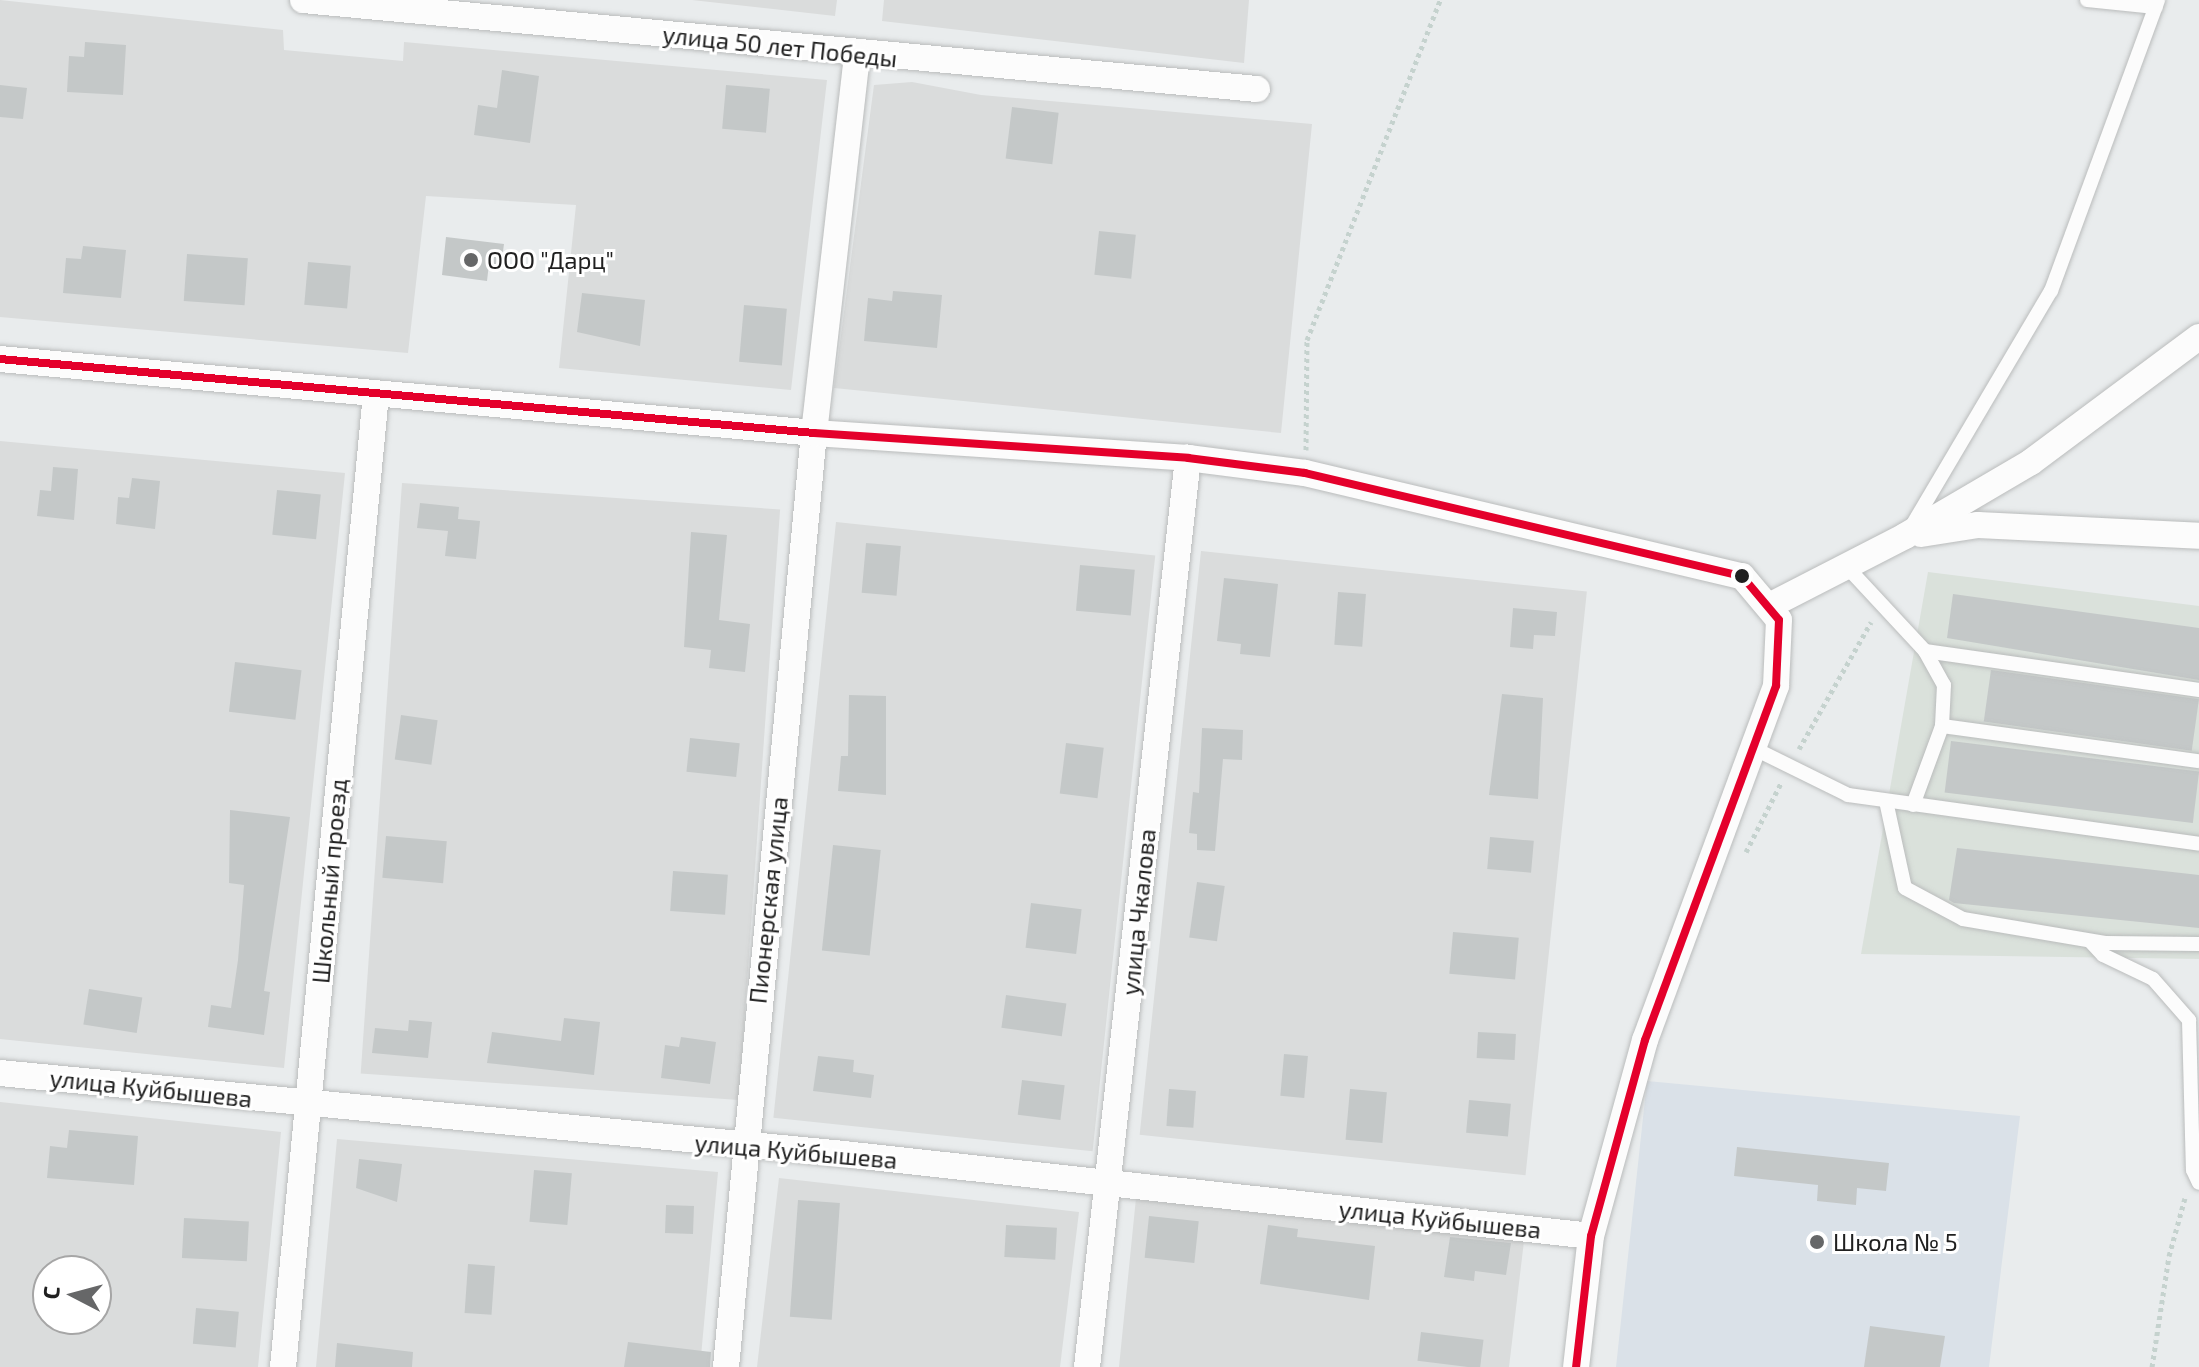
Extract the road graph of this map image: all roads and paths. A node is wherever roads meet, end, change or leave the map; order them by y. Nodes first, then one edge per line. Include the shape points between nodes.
1 (303, 0) edge
2 (1440, 0) edge
3 (2087, 0) edge
4 (2157, 4) edge
5 (857, 55) junction
6 (1257, 89) dead end
7 (2199, 337) edge
8 (0, 359) edge
9 (376, 394) junction
10 (814, 433) junction
11 (1188, 458) junction
12 (1305, 473) junction
13 (1905, 536) junction
14 (2199, 536) edge
15 (1847, 567) junction
16 (1881, 604) junction
17 (1771, 605) junction
18 (1925, 651) junction
19 (2199, 690) edge
20 (1942, 726) junction
21 (1753, 748) junction
22 (2199, 761) edge
23 (1790, 766) junction
24 (1886, 801) junction
25 (1913, 805) junction
26 (2199, 844) edge
27 (1740, 863) dead end
28 (2090, 941) junction
29 (2199, 944) edge
30 (0, 1073) edge
31 (308, 1104) junction
32 (744, 1147) junction
33 (2196, 1177) edge
34 (1108, 1182) junction
35 (1591, 1236) junction
36 (283, 1367) edge
37 (726, 1367) edge
38 (1087, 1367) edge
39 (1576, 1367) edge
40 (2152, 1367) edge

1 - 5 street, улица 50 лет Победы
2 - 12 path via 1307,340
3 - 4 lane
4 - 13 lane via 2051,291
5 - 6 street, улица 50 лет Победы
5 - 10 street, Пионерская улица
7 - 13 street via 2031,462
8 - 9 street
9 - 10 street
9 - 31 street, Школьный проезд
10 - 11 street
10 - 32 street, Пионерская улица
11 - 12 street
11 - 34 street, улица Чкалова
12 - 17 street via 1742,576
13 - 14 street via 1978,525
13 - 15 street
15 - 16 lane
15 - 17 street
16 - 18 lane
16 - 23 path
17 - 21 street via 1779,620 1776,686
18 - 19 lane
18 - 20 lane via 1944,685
20 - 22 lane
20 - 25 lane
21 - 23 lane
21 - 35 street via 1645,1040
23 - 24 lane via 1848,795
23 - 27 path
24 - 25 lane
24 - 28 lane via 1905,888 1963,919
25 - 26 lane
28 - 29 lane
28 - 33 lane via 2103,955 2153,979 2189,1020
30 - 31 street, улица Куйбышева
31 - 32 street, улица Куйбышева
31 - 36 street, Школьный проезд
32 - 34 street, улица Куйбышева
32 - 37 street, Пионерская улица
33 - 40 path via 2169,1256
34 - 35 street, улица Куйбышева
34 - 38 street, улица Чкалова
35 - 39 street

